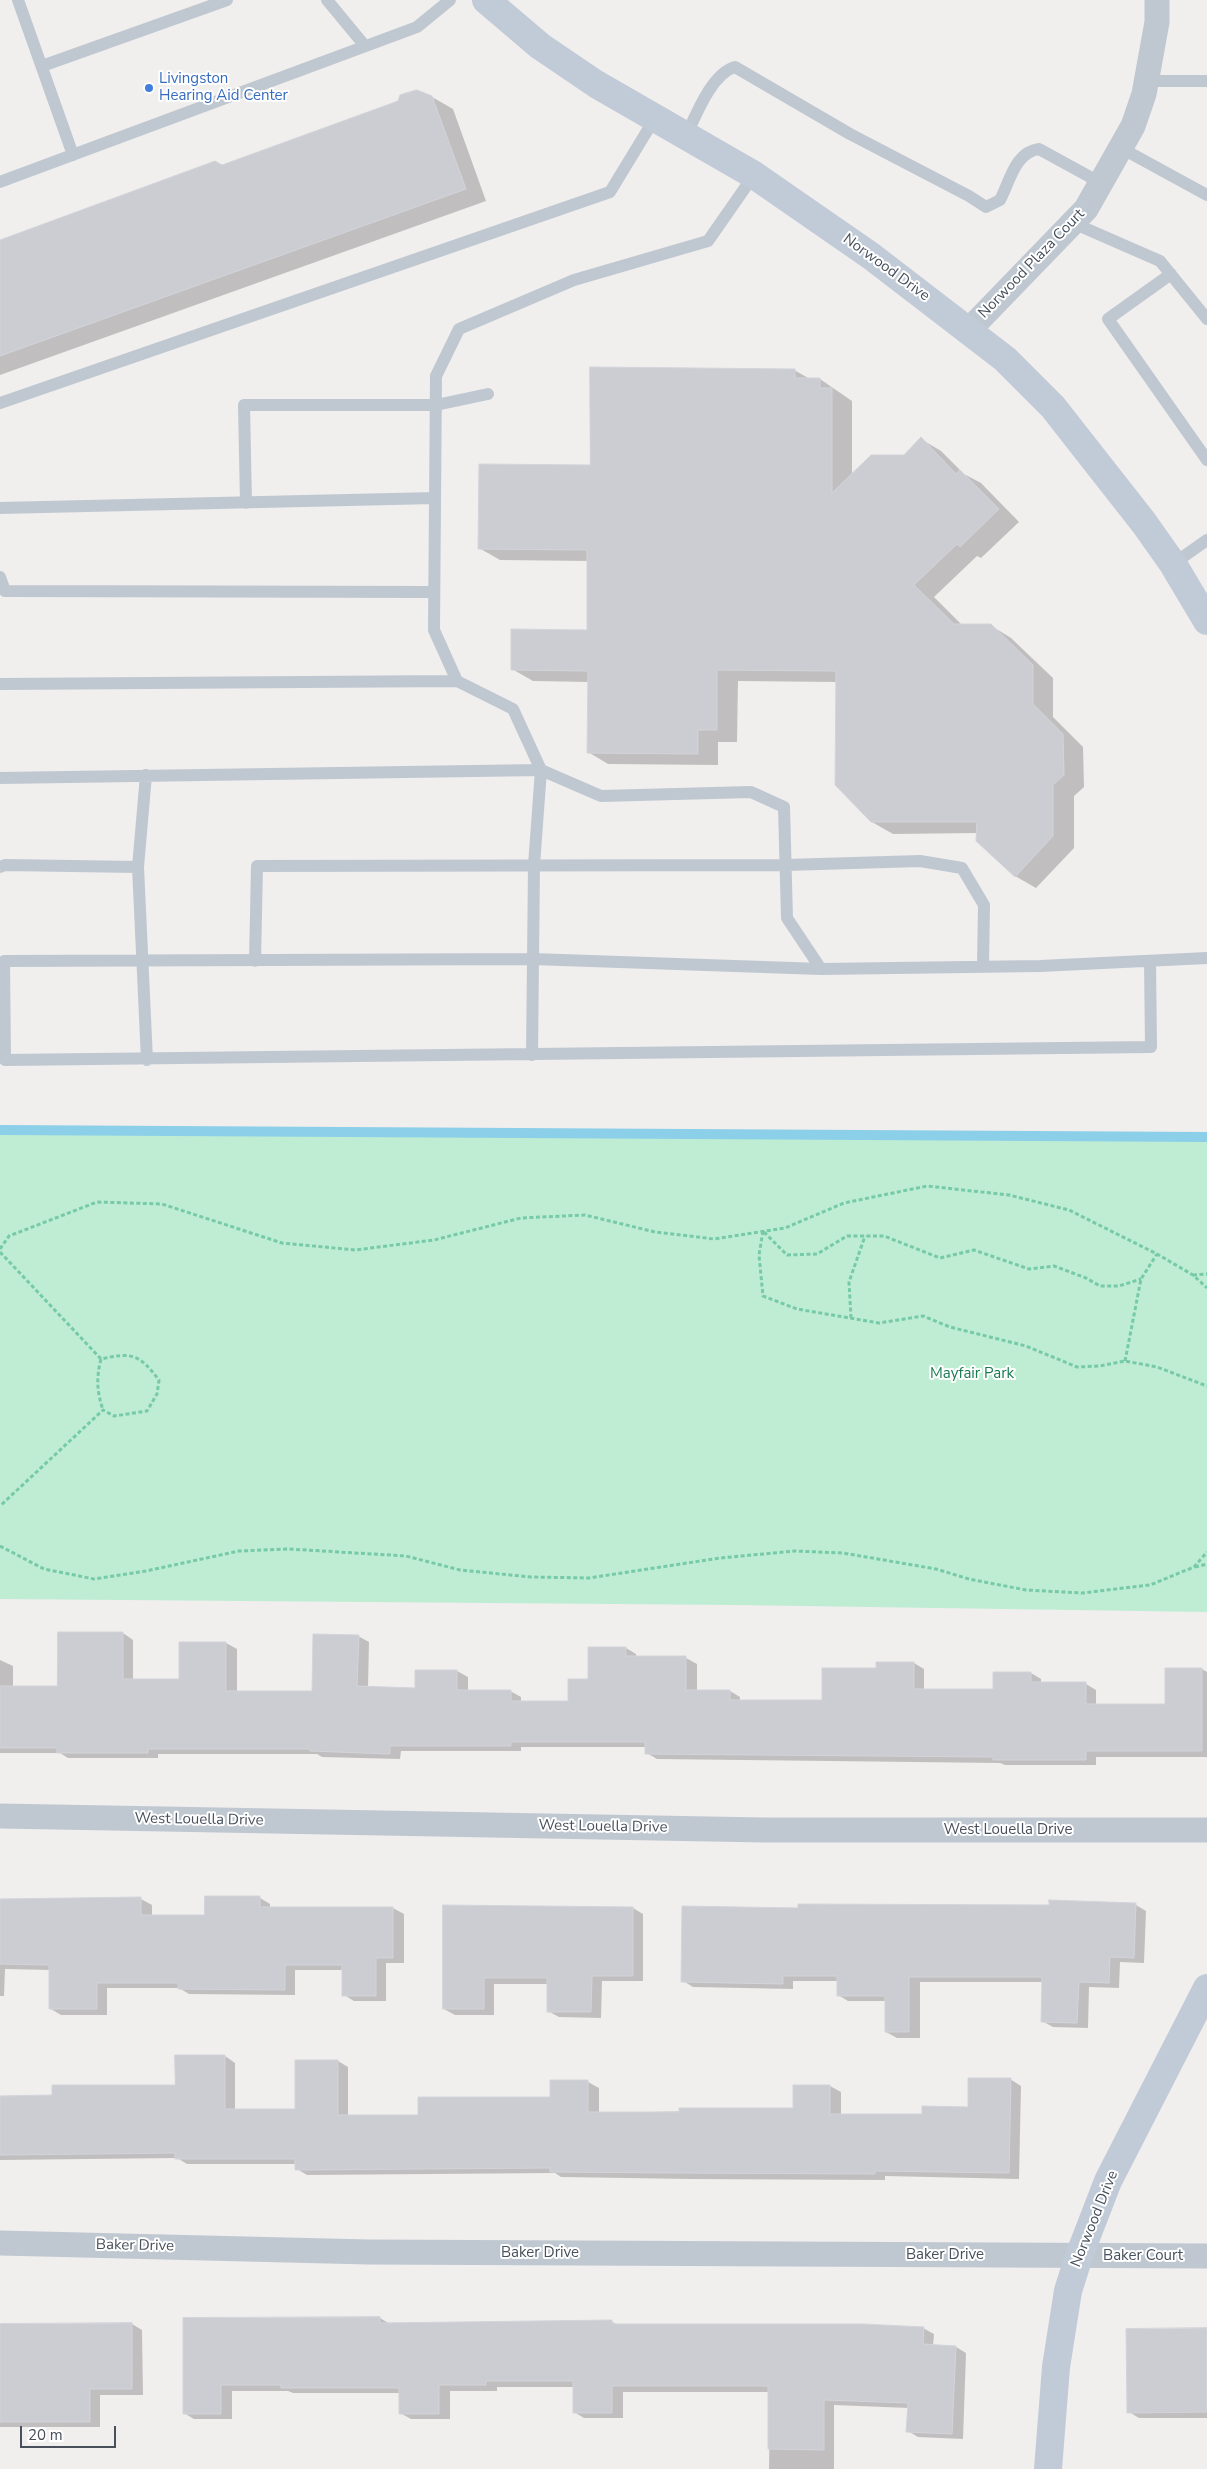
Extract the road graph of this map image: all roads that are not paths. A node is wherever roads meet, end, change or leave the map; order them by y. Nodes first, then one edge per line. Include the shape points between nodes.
1 (18, 0) edge
2 (227, 0) edge
3 (327, 0) edge
4 (450, 0) edge
5 (486, 0) edge
6 (1157, 0) edge
7 (365, 46) junction
8 (42, 66) junction
9 (1146, 81) junction
10 (1207, 81) edge
11 (655, 118) junction
12 (686, 136) junction
13 (1121, 148) junction
14 (73, 155) junction
15 (754, 175) junction
16 (0, 182) edge
17 (1101, 183) junction
18 (1207, 195) edge
19 (1073, 223) junction
20 (1171, 274) junction
21 (1207, 318) edge
22 (969, 330) junction
23 (488, 394) dead end
24 (0, 403) edge
25 (436, 405) junction
26 (1207, 460) edge
27 (435, 498) junction
28 (246, 503) junction
29 (0, 508) edge
30 (1207, 540) edge
31 (1173, 564) junction
32 (0, 578) edge
33 (434, 592) junction
34 (1207, 621) edge
35 (457, 681) junction
36 (0, 684) edge
37 (542, 770) junction
38 (146, 775) junction
39 (0, 778) edge
40 (534, 865) junction
41 (786, 865) junction
42 (0, 867) edge
43 (138, 867) junction
44 (1207, 958) edge
45 (533, 959) junction
46 (255, 961) junction
47 (1150, 961) junction
48 (142, 962) junction
49 (983, 966) junction
50 (821, 969) junction
51 (532, 1055) junction
52 (147, 1060) junction
53 (0, 1816) edge
54 (1207, 1830) edge
55 (1207, 1988) edge
56 (0, 2243) edge
57 (1079, 2256) junction
58 (1207, 2256) edge
59 (1048, 2469) edge

1 - 8 lane
2 - 8 lane
3 - 7 lane
4 - 7 lane via 417,27
5 - 11 main road, Norwood Drive via 540,46
6 - 9 street, Norwood Plaza Court via 1157,22
7 - 14 lane
8 - 14 lane
9 - 10 lane
9 - 13 street, Norwood Plaza Court via 1133,126
11 - 12 main road, Norwood Drive
11 - 24 lane via 610,192
12 - 15 main road, Norwood Drive
12 - 17 lane via 713,84 726,70 735,67 986,207 1000,200 1019,159 1031,150 1039,149
13 - 17 street, Norwood Plaza Court
13 - 18 lane
14 - 16 lane
15 - 22 main road, Norwood Drive via 871,256
15 - 25 lane via 708,241 574,280 459,329 436,376
17 - 19 street, Norwood Plaza Court
19 - 20 lane via 1160,261
19 - 22 street, Norwood Plaza Court
20 - 21 lane
20 - 26 lane via 1108,319
22 - 31 main road, Norwood Drive via 1005,359 1053,408
23 - 25 lane
25 - 27 lane
25 - 28 lane via 244,405
27 - 28 lane
27 - 33 lane
28 - 29 lane
30 - 31 lane
31 - 34 main road, Norwood Drive
32 - 33 lane via 5,592
33 - 35 lane via 434,630
35 - 36 lane
35 - 37 lane via 513,709
37 - 38 lane
37 - 40 lane
37 - 41 lane via 601,796 751,792 784,807
38 - 39 lane
38 - 43 lane
40 - 41 lane
40 - 45 lane
40 - 46 lane via 257,866
41 - 49 lane via 920,861 962,868 984,905
41 - 50 lane via 788,918
42 - 43 lane
43 - 48 lane
44 - 47 lane
45 - 46 lane
45 - 50 lane
45 - 51 lane
46 - 48 lane
47 - 49 lane
47 - 51 lane via 1151,1047
48 - 52 lane
48 - 52 lane via 4,961 5,1060
49 - 50 lane
51 - 52 lane
53 - 54 street, West Louella Drive via 764,1830
55 - 57 main road, Norwood Drive via 1108,2181
56 - 57 street, Baker Drive via 369,2252
57 - 58 street, Baker Court
57 - 59 main road, Norwood Drive via 1068,2290 1056,2367

